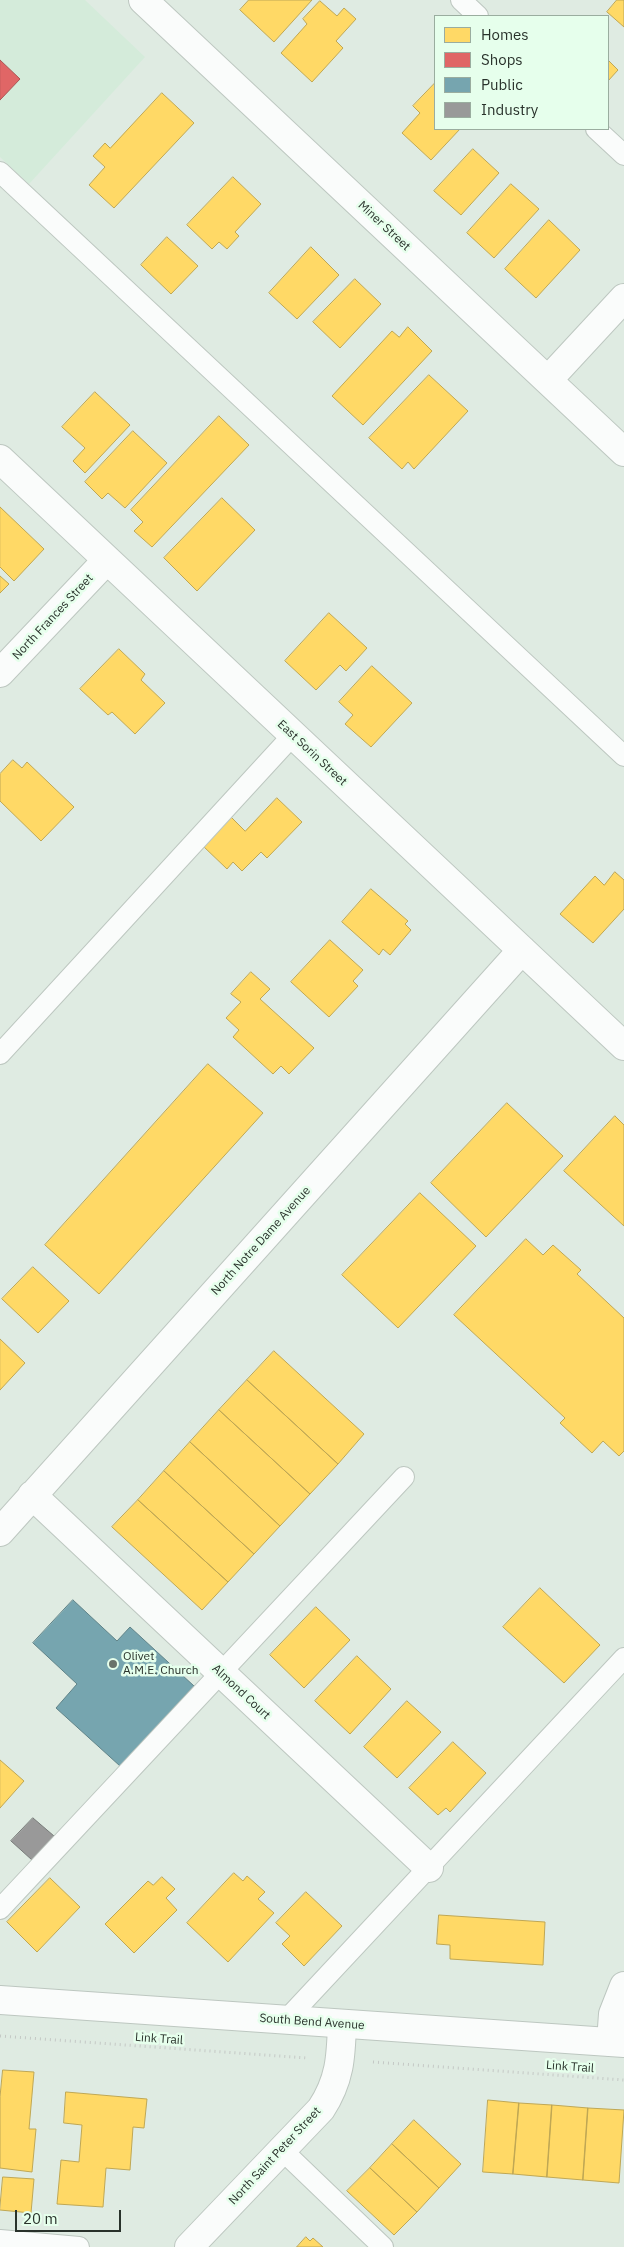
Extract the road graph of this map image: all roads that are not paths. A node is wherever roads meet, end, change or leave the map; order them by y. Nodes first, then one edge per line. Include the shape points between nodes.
1 (143, 0) edge
2 (462, 0) edge
3 (477, 15) edge
4 (597, 130) edge
5 (624, 155) edge
6 (0, 172) edge
7 (624, 298) edge
8 (548, 380) junction
9 (624, 452) edge
10 (0, 459) edge
11 (106, 561) junction
12 (0, 674) edge
13 (293, 736) junction
14 (624, 756) edge
15 (522, 950) junction
16 (624, 1046) edge
17 (0, 1054) edge
18 (404, 1477) dead end
19 (32, 1495) junction
20 (0, 1532) edge
21 (624, 1658) edge
22 (222, 1674) junction
23 (429, 1868) junction
24 (0, 1909) edge
25 (624, 1986) edge
26 (0, 2000) edge
27 (286, 2020) junction
28 (342, 2024) junction
29 (618, 2043) edge
30 (282, 2150) junction
31 (0, 2240) edge
32 (79, 2247) edge
33 (188, 2247) edge
34 (383, 2247) edge

1 - 8 street, Miner Street
2 - 3 lane
4 - 5 lane
6 - 14 lane
7 - 8 street
8 - 9 street, Miner Street
10 - 11 street, East Sorin Street
11 - 12 street, North Frances Street
11 - 13 street, East Sorin Street
13 - 15 street, East Sorin Street
13 - 17 lane
15 - 16 street, East Sorin Street
15 - 19 street, North Notre Dame Avenue
18 - 22 lane
19 - 20 street, North Notre Dame Avenue
19 - 22 street, Almond Court
21 - 23 lane
22 - 23 street, Almond Court
22 - 24 lane
23 - 27 lane
25 - 29 street via 615,2004
26 - 27 street, South Bend Avenue
27 - 28 street, South Bend Avenue
28 - 29 street, South Bend Avenue
28 - 30 street, North Saint Peter Street via 340,2059 333,2090 321,2108
30 - 33 street, North Saint Peter Street
30 - 34 lane
31 - 32 lane

